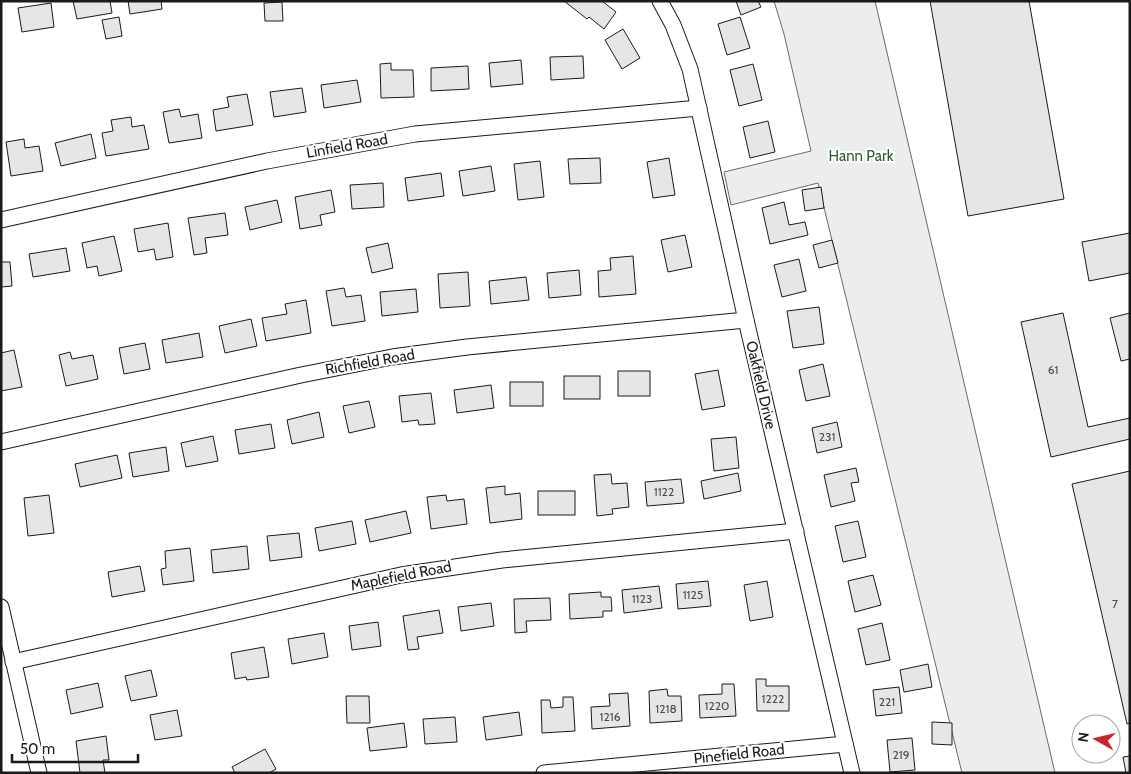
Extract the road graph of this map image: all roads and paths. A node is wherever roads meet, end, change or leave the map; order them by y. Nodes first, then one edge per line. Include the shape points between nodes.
1 (660, 1) edge
2 (699, 108) junction
3 (1, 220) edge
4 (746, 320) junction
5 (1, 442) edge
6 (796, 531) junction
7 (1, 607) edge
8 (13, 662) junction
9 (845, 744) junction
10 (39, 773) edge
11 (544, 773) edge
12 (852, 773) edge

1 - 2 street, Oakfield Drive via 682,46
2 - 3 street, Linfield Road via 405,136 267,161
2 - 4 street, Oakfield Drive
4 - 5 street, Richfield Road via 392,357
4 - 6 street, Oakfield Drive
6 - 8 street, Maplefield Road via 502,560 401,574
6 - 9 street, Oakfield Drive
7 - 8 street
8 - 10 street
9 - 11 street, Pinefield Road
9 - 12 street, Oakfield Drive

